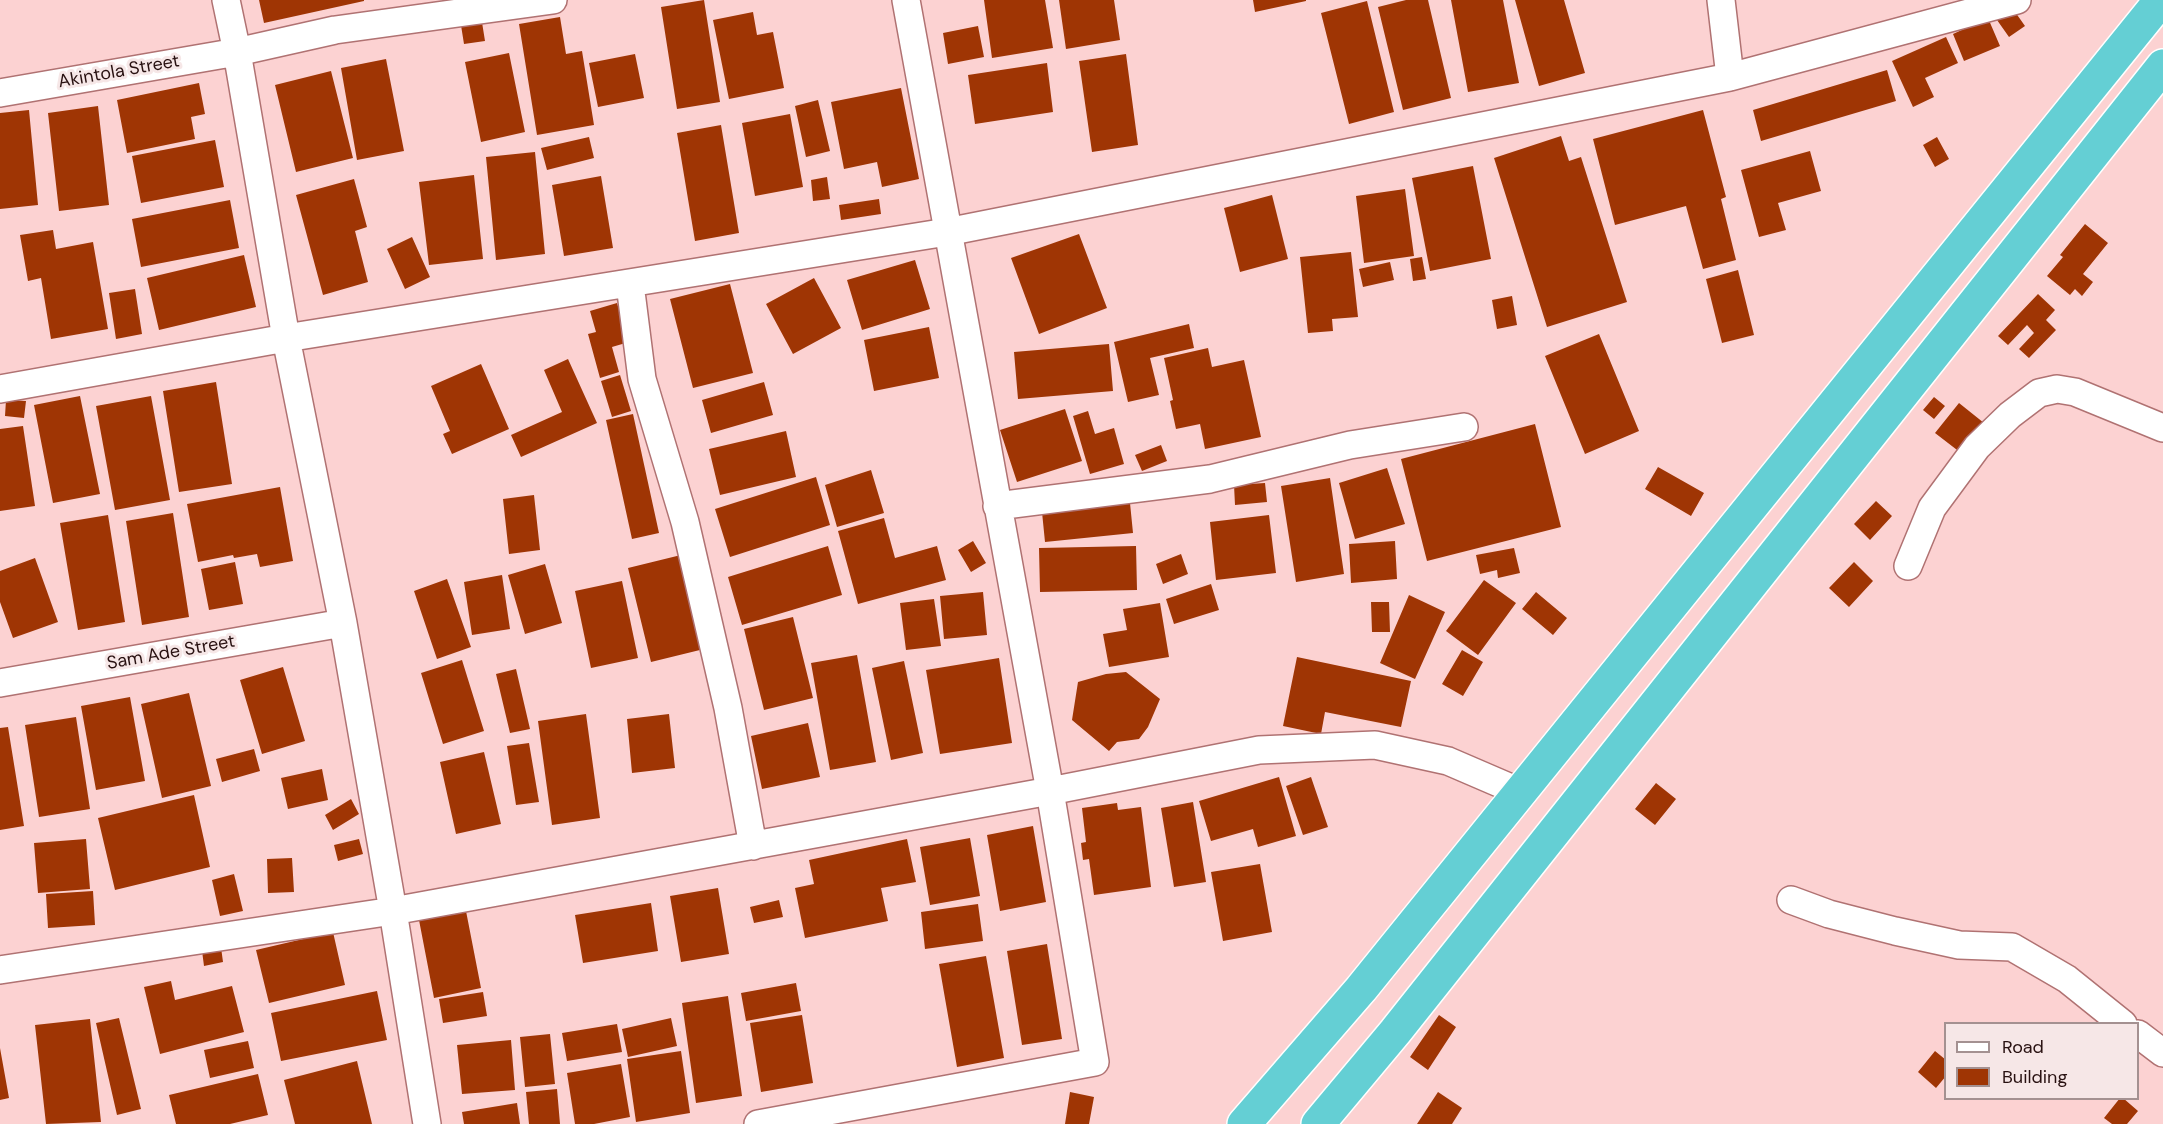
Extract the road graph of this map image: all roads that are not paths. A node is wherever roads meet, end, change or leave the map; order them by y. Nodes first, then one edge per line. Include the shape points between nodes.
1 (226, 0) edge
2 (553, 0) edge
3 (906, 0) edge
4 (1721, 0) edge
5 (2017, 0) edge
6 (2161, 0) edge
7 (237, 52) junction
8 (2163, 66) edge
9 (1730, 77) junction
10 (0, 93) edge
11 (947, 232) junction
12 (630, 284) junction
13 (286, 338) junction
14 (0, 389) edge
15 (1464, 427) dead end
16 (2163, 428) edge
17 (997, 506) junction
18 (1908, 566) dead end
19 (343, 623) junction
20 (0, 683) edge
21 (1050, 791) junction
22 (1520, 792) junction
23 (753, 846) junction
24 (1791, 900) dead end
25 (393, 911) junction
26 (0, 970) edge
27 (2122, 1022) edge
28 (2139, 1035) edge
29 (2163, 1053) edge
30 (427, 1124) edge
31 (758, 1124) edge
32 (1244, 1124) edge
33 (1318, 1124) edge

1 - 7 street
2 - 7 street, Akintola Street via 335,30
3 - 11 street
4 - 9 street
5 - 9 street
6 - 22 highway
7 - 10 street, Akintola Street
7 - 13 street
8 - 33 highway
9 - 11 street
11 - 12 street
11 - 17 street
12 - 13 street
12 - 23 street via 642,379 685,522 728,708
13 - 14 street
13 - 19 street
15 - 17 street via 1350,445 1210,479
16 - 18 street via 2075,392 2057,389 2039,393 1977,447 1932,508
17 - 21 street
19 - 20 street, Sam Ade Street
19 - 25 street
21 - 22 street via 1259,750 1375,745 1448,761
21 - 23 street
21 - 31 street via 1095,1062
22 - 32 highway via 1361,989
23 - 25 street
24 - 27 street via 1828,914 1959,945 2012,947 2067,979
25 - 26 street
25 - 30 street
28 - 29 street

